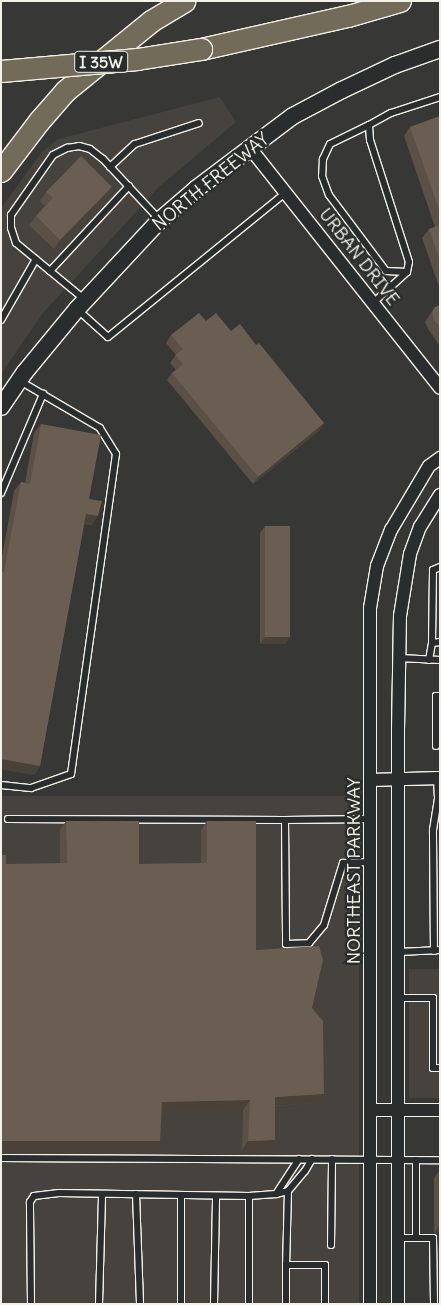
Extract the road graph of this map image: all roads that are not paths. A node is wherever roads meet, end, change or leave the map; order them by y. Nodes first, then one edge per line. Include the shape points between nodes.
1 (184, 1) edge
2 (400, 1) edge
3 (440, 49) edge
4 (1, 71) edge
5 (440, 97) edge
6 (199, 123) dead end
7 (369, 125) junction
8 (250, 148) junction
9 (110, 167) junction
10 (1, 171) edge
11 (129, 186) junction
12 (286, 193) junction
13 (160, 220) junction
14 (36, 259) junction
15 (50, 271) junction
16 (407, 272) junction
17 (373, 303) junction
18 (81, 305) junction
19 (1, 320) edge
20 (22, 376) junction
21 (440, 388) edge
22 (43, 394) junction
23 (3, 399) edge
24 (440, 458) edge
25 (1, 493) edge
26 (440, 495) edge
27 (440, 567) edge
28 (436, 602) edge
29 (440, 642) edge
30 (432, 643) junction
31 (399, 658) junction
32 (430, 660) junction
33 (440, 660) edge
34 (440, 696) edge
35 (436, 746) dead end
36 (439, 778) edge
37 (371, 780) junction
38 (398, 780) junction
39 (1, 786) edge
40 (8, 819) dead end
41 (371, 819) junction
42 (285, 820) junction
43 (371, 862) junction
44 (437, 950) edge
45 (399, 952) junction
46 (398, 998) junction
47 (440, 1068) edge
48 (371, 1110) junction
49 (398, 1110) junction
50 (440, 1110) edge
51 (1, 1158) edge
52 (298, 1159) junction
53 (312, 1159) junction
54 (332, 1159) junction
55 (370, 1159) junction
56 (398, 1160) junction
57 (416, 1160) junction
58 (440, 1160) edge
59 (288, 1191) junction
60 (102, 1194) junction
61 (136, 1194) junction
62 (276, 1194) junction
63 (180, 1195) junction
64 (216, 1196) junction
65 (249, 1196) junction
66 (398, 1238) junction
67 (416, 1238) junction
68 (331, 1245) dead end
69 (437, 1256) edge
70 (286, 1265) junction
71 (31, 1304) edge
72 (99, 1304) edge
73 (140, 1304) edge
74 (180, 1304) edge
75 (214, 1304) edge
76 (249, 1304) edge
77 (286, 1304) edge
78 (325, 1304) edge
79 (370, 1304) edge
80 (398, 1304) edge
81 (434, 1304) edge

1 - 10 highway via 152,21 65,92 39,120
2 - 4 highway, I 35W, bridge via 201,49 137,59
3 - 8 main road, NORTH FREEWAY via 395,65 342,90 293,116
5 - 7 lane via 391,113
6 - 9 lane via 135,144
7 - 16 lane via 370,140 409,262
7 - 16 lane via 330,144 322,159 322,176 329,195 386,271
8 - 12 street, URBAN DRIVE
8 - 13 main road, NORTH FREEWAY
9 - 11 lane
9 - 14 lane via 90,149 79,146 53,155 12,214 11,228 16,243
11 - 13 lane
11 - 15 lane
12 - 17 street, URBAN DRIVE
12 - 18 lane via 108,337
13 - 18 main road, NORTH FREEWAY
14 - 15 lane
14 - 19 lane
15 - 18 lane
16 - 17 lane
17 - 21 street, URBAN DRIVE
18 - 20 main road, NORTH FREEWAY
20 - 22 lane
20 - 23 main road, NORTH FREEWAY
22 - 25 lane
22 - 39 lane via 100,428 116,454 71,774 31,788
24 - 37 street, NORTHEAST PARKWAY via 429,466 410,496 391,530 377,566 370,608
26 - 31 street via 420,527 410,554 400,616
27 - 28 lane via 433,570
28 - 30 lane
29 - 30 lane
30 - 32 lane
31 - 32 lane
31 - 38 street
32 - 33 lane
34 - 35 lane via 436,696
36 - 38 street
36 - 44 lane via 433,830
37 - 38 street
37 - 41 street, NORTHEAST PARKWAY
38 - 45 street
40 - 42 lane
41 - 42 lane
41 - 43 street, NORTHEAST PARKWAY
42 - 43 lane via 286,944 309,943 324,925 343,863
43 - 48 street, NORTHEAST PARKWAY
44 - 45 lane
45 - 46 street
46 - 47 lane via 433,998 433,1068
46 - 49 street
48 - 49 street
48 - 55 street, NORTHEAST PARKWAY
49 - 50 street
49 - 56 street
51 - 52 lane
52 - 53 lane
52 - 62 lane
53 - 54 lane
53 - 59 lane
54 - 55 lane
54 - 68 lane
55 - 56 lane
55 - 79 street, NORTHEAST PARKWAY
56 - 57 lane
56 - 66 street
57 - 58 lane
57 - 67 lane
59 - 62 lane
59 - 70 lane
60 - 61 lane
60 - 71 lane via 42,1194 34,1196 30,1202
60 - 72 lane
61 - 63 lane
61 - 73 lane
62 - 65 lane
63 - 64 lane
63 - 74 lane
64 - 65 lane
64 - 75 lane
65 - 76 lane
66 - 67 lane
66 - 80 street
67 - 69 lane via 434,1238
69 - 81 lane
70 - 77 lane
70 - 78 lane via 325,1265

